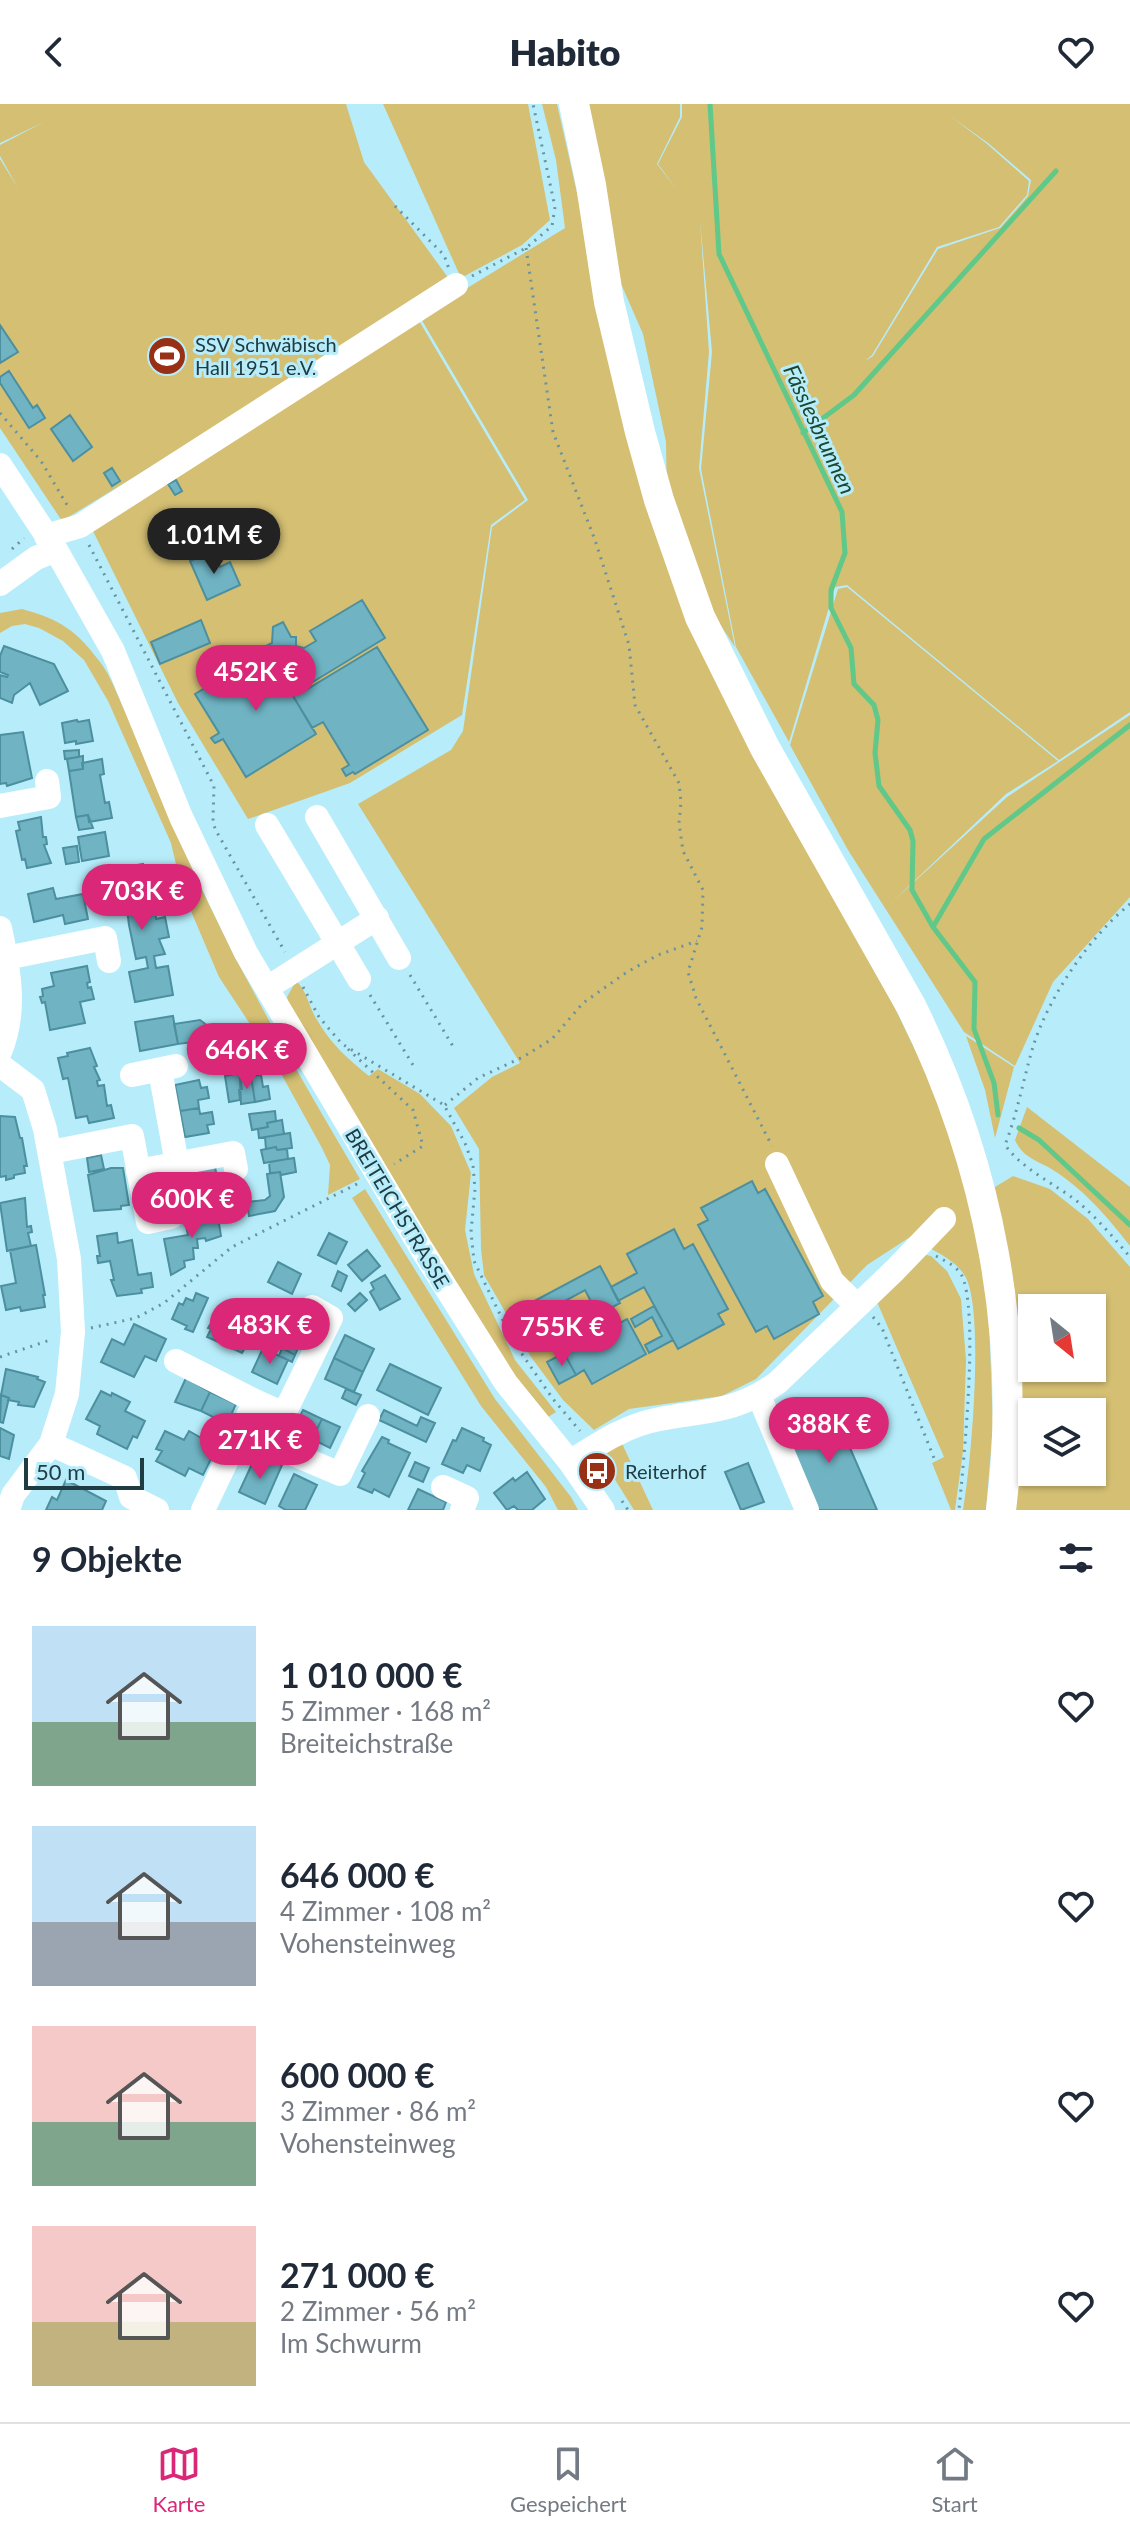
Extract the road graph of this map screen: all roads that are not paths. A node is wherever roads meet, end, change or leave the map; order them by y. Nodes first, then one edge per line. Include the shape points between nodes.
1 (574, 104) edge
2 (456, 285) road end
3 (0, 465) edge
4 (47, 537) junction
5 (0, 584) edge
6 (50, 795) dead end
7 (0, 806) edge
8 (317, 817) dead end
9 (267, 825) dead end
10 (377, 918) junction
11 (0, 928) edge
12 (105, 939) dead end
13 (339, 943) junction
14 (6, 958) junction
15 (399, 958) road end
16 (359, 979) road end
17 (267, 988) junction
18 (0, 1052) edge
19 (0, 1065) edge
20 (132, 1075) dead end
21 (171, 1129) junction
22 (132, 1136) junction
23 (51, 1152) junction
24 (233, 1153) dead end
25 (177, 1164) junction
26 (777, 1164) road end
27 (138, 1171) junction
28 (944, 1219) dead end
29 (150, 1221) dead end
30 (857, 1306) junction
31 (329, 1317) dead end
32 (176, 1361) dead end
33 (759, 1396) junction
34 (255, 1401) junction
35 (284, 1414) junction
36 (368, 1416) dead end
37 (241, 1432) junction
38 (51, 1444) junction
39 (269, 1445) junction
40 (570, 1462) junction
41 (443, 1487) dead end
42 (8, 1510) edge
43 (157, 1510) edge
44 (203, 1510) edge
45 (462, 1510) edge
46 (603, 1510) edge
47 (807, 1510) edge
48 (1001, 1510) edge

1 - 48 main road via 612,317 659,500 695,604 765,748 911,1006 968,1143 991,1233 1004,1331 1009,1433
2 - 4 street via 80,526
3 - 4 street, BREITEICHSTRASSE
4 - 5 street via 36,558
4 - 17 street, BREITEICHSTRASSE via 113,651 181,817
6 - 7 street
8 - 10 street
9 - 13 street
10 - 13 street
10 - 15 street
11 - 14 street
12 - 14 street
13 - 16 street
13 - 17 street
14 - 18 street via 10,1021
17 - 40 street, BREITEICHSTRASSE via 506,1383
19 - 23 street via 33,1090
20 - 21 street via 168,1068
21 - 22 street
21 - 25 street
22 - 23 street
22 - 27 street
23 - 38 street via 69,1259 73,1332 67,1394
24 - 25 street
25 - 27 street
26 - 30 street via 832,1281
27 - 29 street
28 - 30 street
30 - 33 street
31 - 35 street
32 - 34 street
33 - 40 street via 625,1429
33 - 47 street
34 - 35 street
34 - 37 street
35 - 39 street
36 - 39 street via 338,1483
37 - 39 street
37 - 44 street
38 - 42 street
38 - 43 street via 125,1478 131,1497
40 - 46 street, BREITEICHSTRASSE
41 - 45 street via 467,1498

